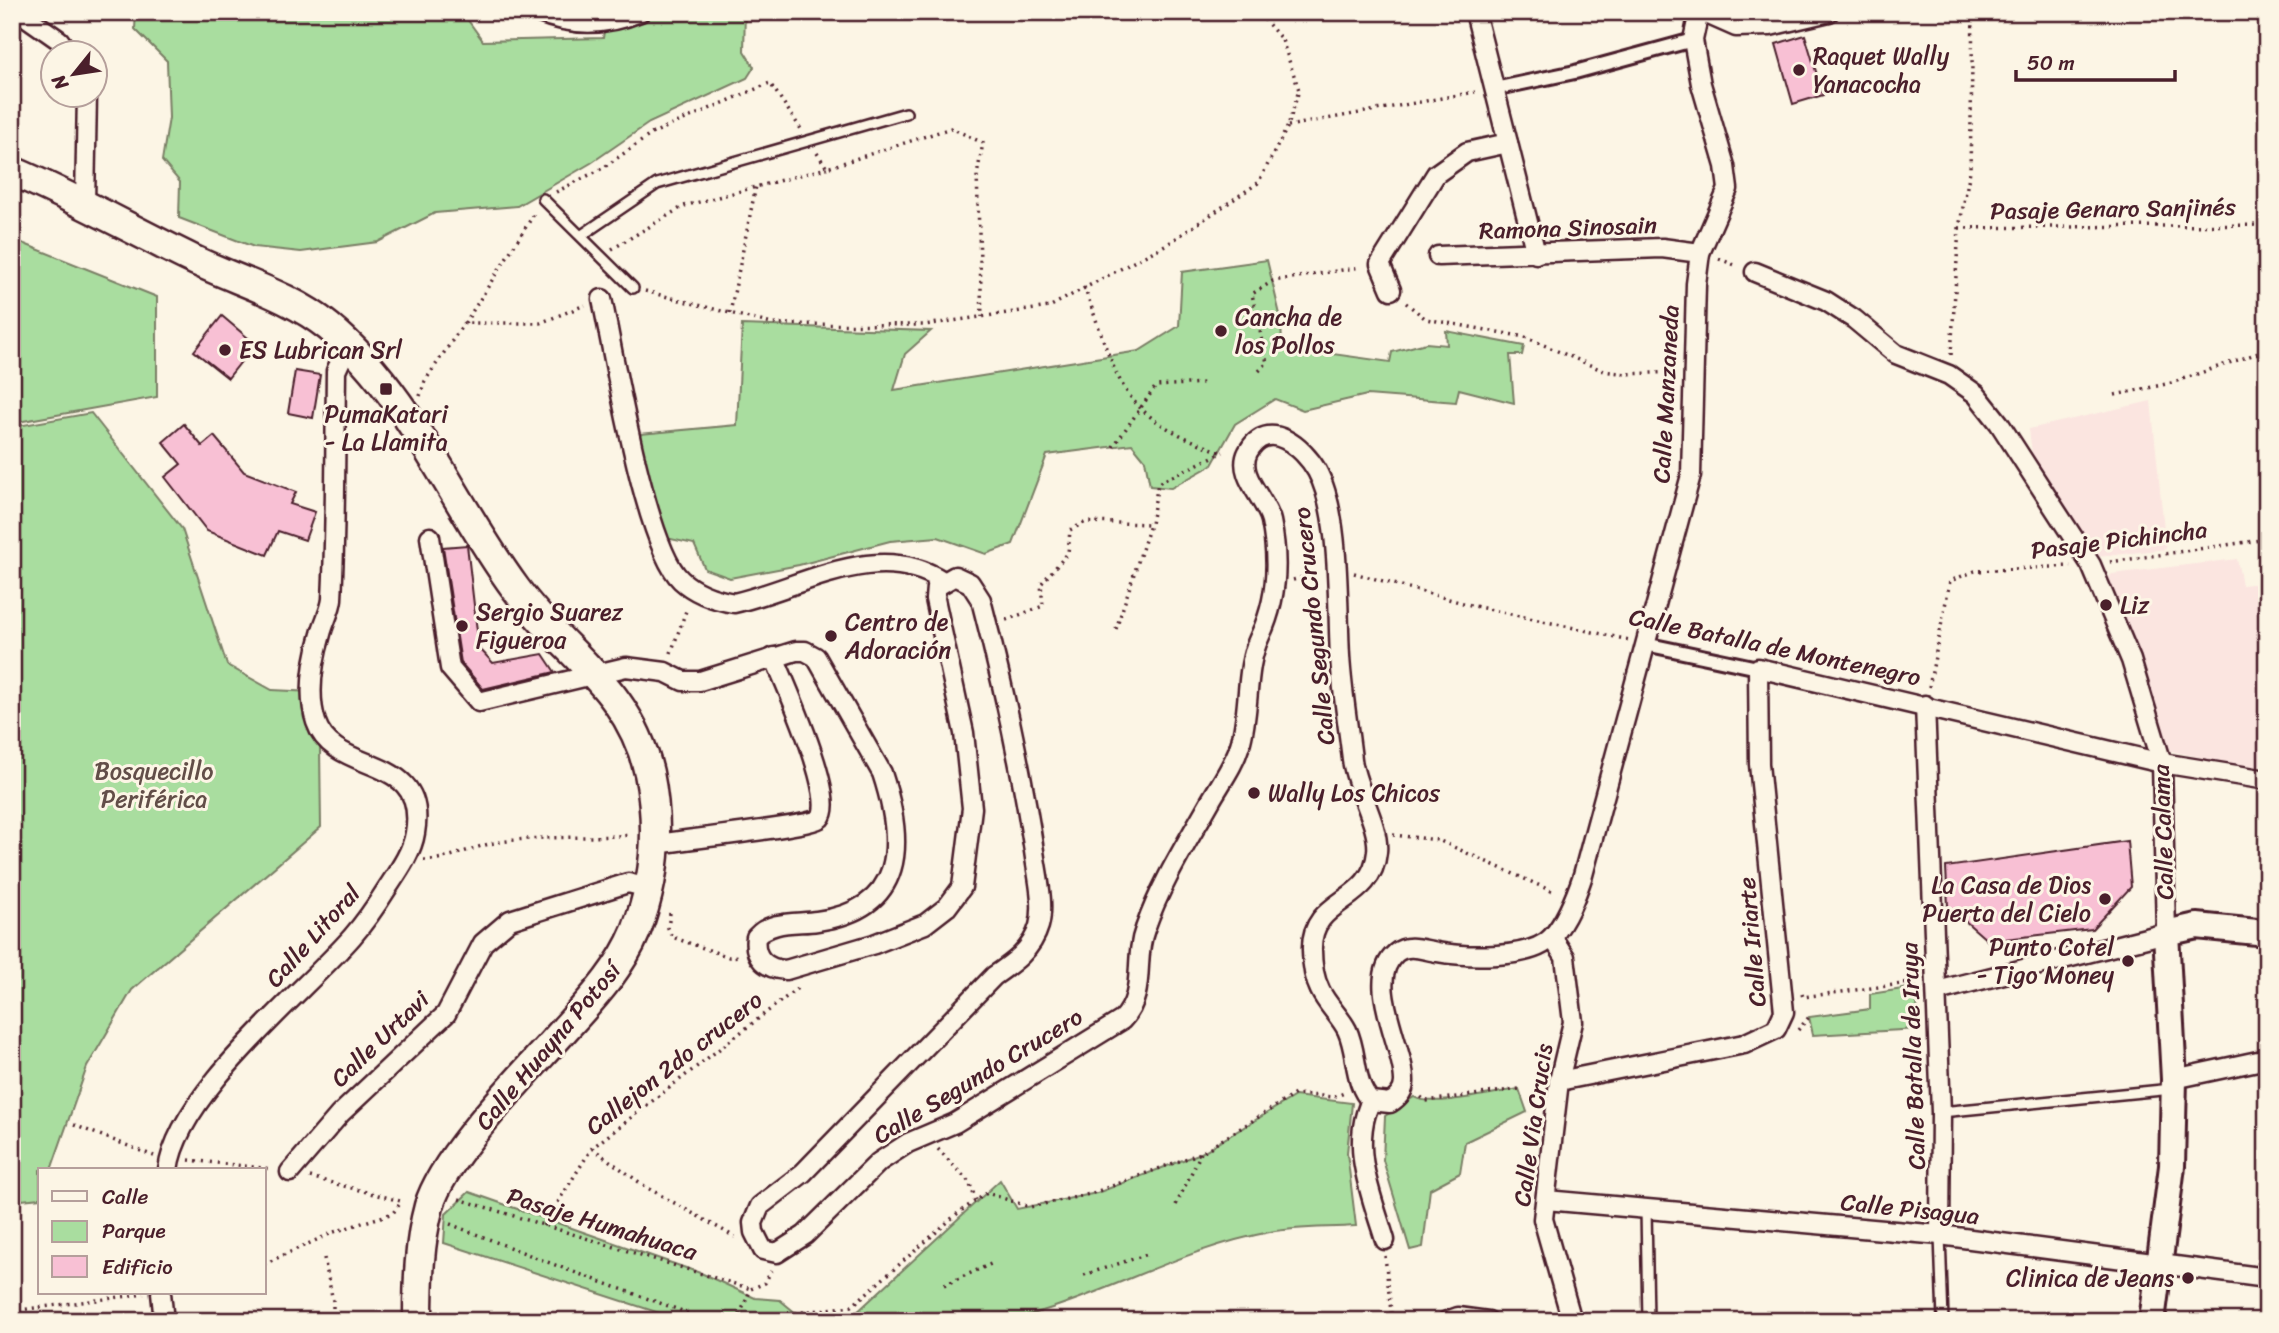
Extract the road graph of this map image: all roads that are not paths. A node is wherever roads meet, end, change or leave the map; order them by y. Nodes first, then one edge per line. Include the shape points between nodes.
1 (19, 12) edge
2 (537, 12) edge
3 (640, 12) edge
4 (1475, 12) edge
5 (1700, 12) edge
6 (1829, 12) edge
7 (56, 38) edge
8 (1693, 40) junction
9 (1494, 89) junction
10 (87, 108) edge
11 (906, 113) dead end
12 (1508, 143) junction
13 (12, 171) edge
14 (543, 199) road end
15 (85, 203) junction
16 (582, 235) junction
17 (1700, 253) junction
18 (1536, 254) junction
19 (1438, 256) dead end
20 (1755, 272) road end
21 (634, 288) road end
22 (1391, 290) road end
23 (602, 299) road end
24 (354, 348) junction
25 (429, 537) dead end
26 (943, 581) junction
27 (1645, 643) junction
28 (774, 657) junction
29 (1758, 668) junction
30 (597, 674) junction
31 (1925, 705) junction
32 (2162, 763) junction
33 (2267, 780) edge
34 (657, 844) junction
35 (649, 888) junction
36 (2166, 933) junction
37 (2267, 933) edge
38 (1552, 937) junction
39 (1937, 985) junction
40 (2267, 1059) edge
41 (1559, 1081) junction
42 (2174, 1084) junction
43 (1365, 1094) junction
44 (1941, 1112) junction
45 (169, 1165) edge
46 (290, 1171) road end
47 (1546, 1200) junction
48 (1646, 1206) junction
49 (1940, 1236) junction
50 (1384, 1240) road end
51 (2158, 1265) junction
52 (2267, 1278) edge
53 (159, 1294) edge
54 (164, 1321) edge
55 (418, 1321) edge
56 (1447, 1321) edge
57 (1488, 1321) edge
58 (1572, 1321) edge
59 (1648, 1321) edge
60 (1943, 1321) edge
61 (2152, 1321) edge

1 - 7 street
2 - 3 street via 567,23 593,23
4 - 9 street
5 - 6 street via 1736,27 1770,26
5 - 8 street, Calle Manzaneda
8 - 9 street
8 - 17 street, Calle Manzaneda via 1728,189
9 - 12 street
10 - 15 street
11 - 16 lane via 657,184
12 - 18 street
12 - 22 street via 1467,152 1436,174 1380,264
13 - 15 highway, Calle Huayna Potosí
14 - 16 lane
15 - 24 highway, Calle Huayna Potosí via 190,258 297,306
16 - 21 lane
17 - 18 street, Ramona Sinosain via 1662,248
17 - 27 street, Calle Manzaneda via 1690,475
18 - 19 street, Ramona Sinosain
20 - 32 street, Calle Calama via 1826,301 1896,354 1949,374 1976,394 2091,565 2131,660
23 - 26 street, Calle Segundo Crucero via 647,503 681,581 718,601 734,603 852,566 890,564 926,569
24 - 30 highway, Calle Huayna Potosí via 411,425 515,588 546,626
24 - 45 street, Calle Litoral via 336,371 332,602 316,652 311,688 315,721 334,747 399,777 413,796 415,835 367,920 253,1036 213,1085 182,1130
25 - 30 street via 450,668 479,702
26 - 28 street via 936,587 934,599 964,733 972,808 962,887 947,907 925,924 786,970 770,968 756,953 756,937 768,928 834,918 873,898 889,880 896,846 882,773 816,657 806,650
26 - 43 street, Calle Segundo Crucero via 956,576 970,583 981,600 1020,757 1038,877 1040,924 1019,959 994,976 803,1173 760,1206 753,1223 763,1250 777,1253 793,1244 879,1162 955,1123 1122,1020 1134,1005 1140,944 1150,915 1233,766 1241,742 1252,652 1275,584 1276,558 1270,517 1247,476 1245,463 1253,446 1270,436 1286,438 1304,453 1327,500 1352,764 1378,852 1367,880 1319,918 1312,931 1313,968 1320,991 1354,1047
27 - 29 street, Calle Batalla de Montenegro
27 - 38 street, Calle Manzaneda via 1574,901
28 - 30 street via 700,681 626,667
28 - 34 street via 820,779 823,816 799,827
29 - 31 street, Calle Batalla de Montenegro
29 - 41 street, Calle Iriarte via 1759,764 1783,978 1784,1012 1776,1029 1744,1044
30 - 34 highway, Calle Huayna Potosí via 618,699 648,771
31 - 32 street, Calle Batalla de Montenegro
31 - 39 street, Calle Batalla de Iruya
32 - 33 street, Calle Batalla de Montenegro
32 - 36 street, Calle Calama
34 - 35 highway, Calle Huayna Potosí
35 - 46 street, Calle Urtavi via 628,883 510,920 495,929 446,1014 348,1105
35 - 55 highway, Calle Huayna Potosí via 634,936 619,964 442,1175 423,1237
36 - 37 main road via 2197,926
36 - 39 street
36 - 42 main road, Calle Calama
38 - 41 street, Calle Via Crucis via 1565,957 1573,1022
38 - 43 street via 1526,950 1493,956 1410,947 1395,954 1384,972 1385,996 1405,1080 1390,1103
39 - 44 street, Calle Batalla de Iruya
40 - 42 street
41 - 47 street, Calle Via Crucis
42 - 44 lane
42 - 51 main road, Calle Calama via 2172,1166
43 - 50 street via 1362,1150
44 - 49 street, Calle Batalla de Iruya
47 - 48 street, Calle Pisagua
47 - 58 street, Calle Via Crucis via 1544,1219
48 - 49 street, Calle Pisagua
48 - 59 lane
49 - 51 street, Calle Pisagua
49 - 60 lane, Calle Batalla de Iruya
51 - 52 street, Calle Pisagua
51 - 61 main road, Calle Calama
53 - 54 street
56 - 57 street via 1458,1317

